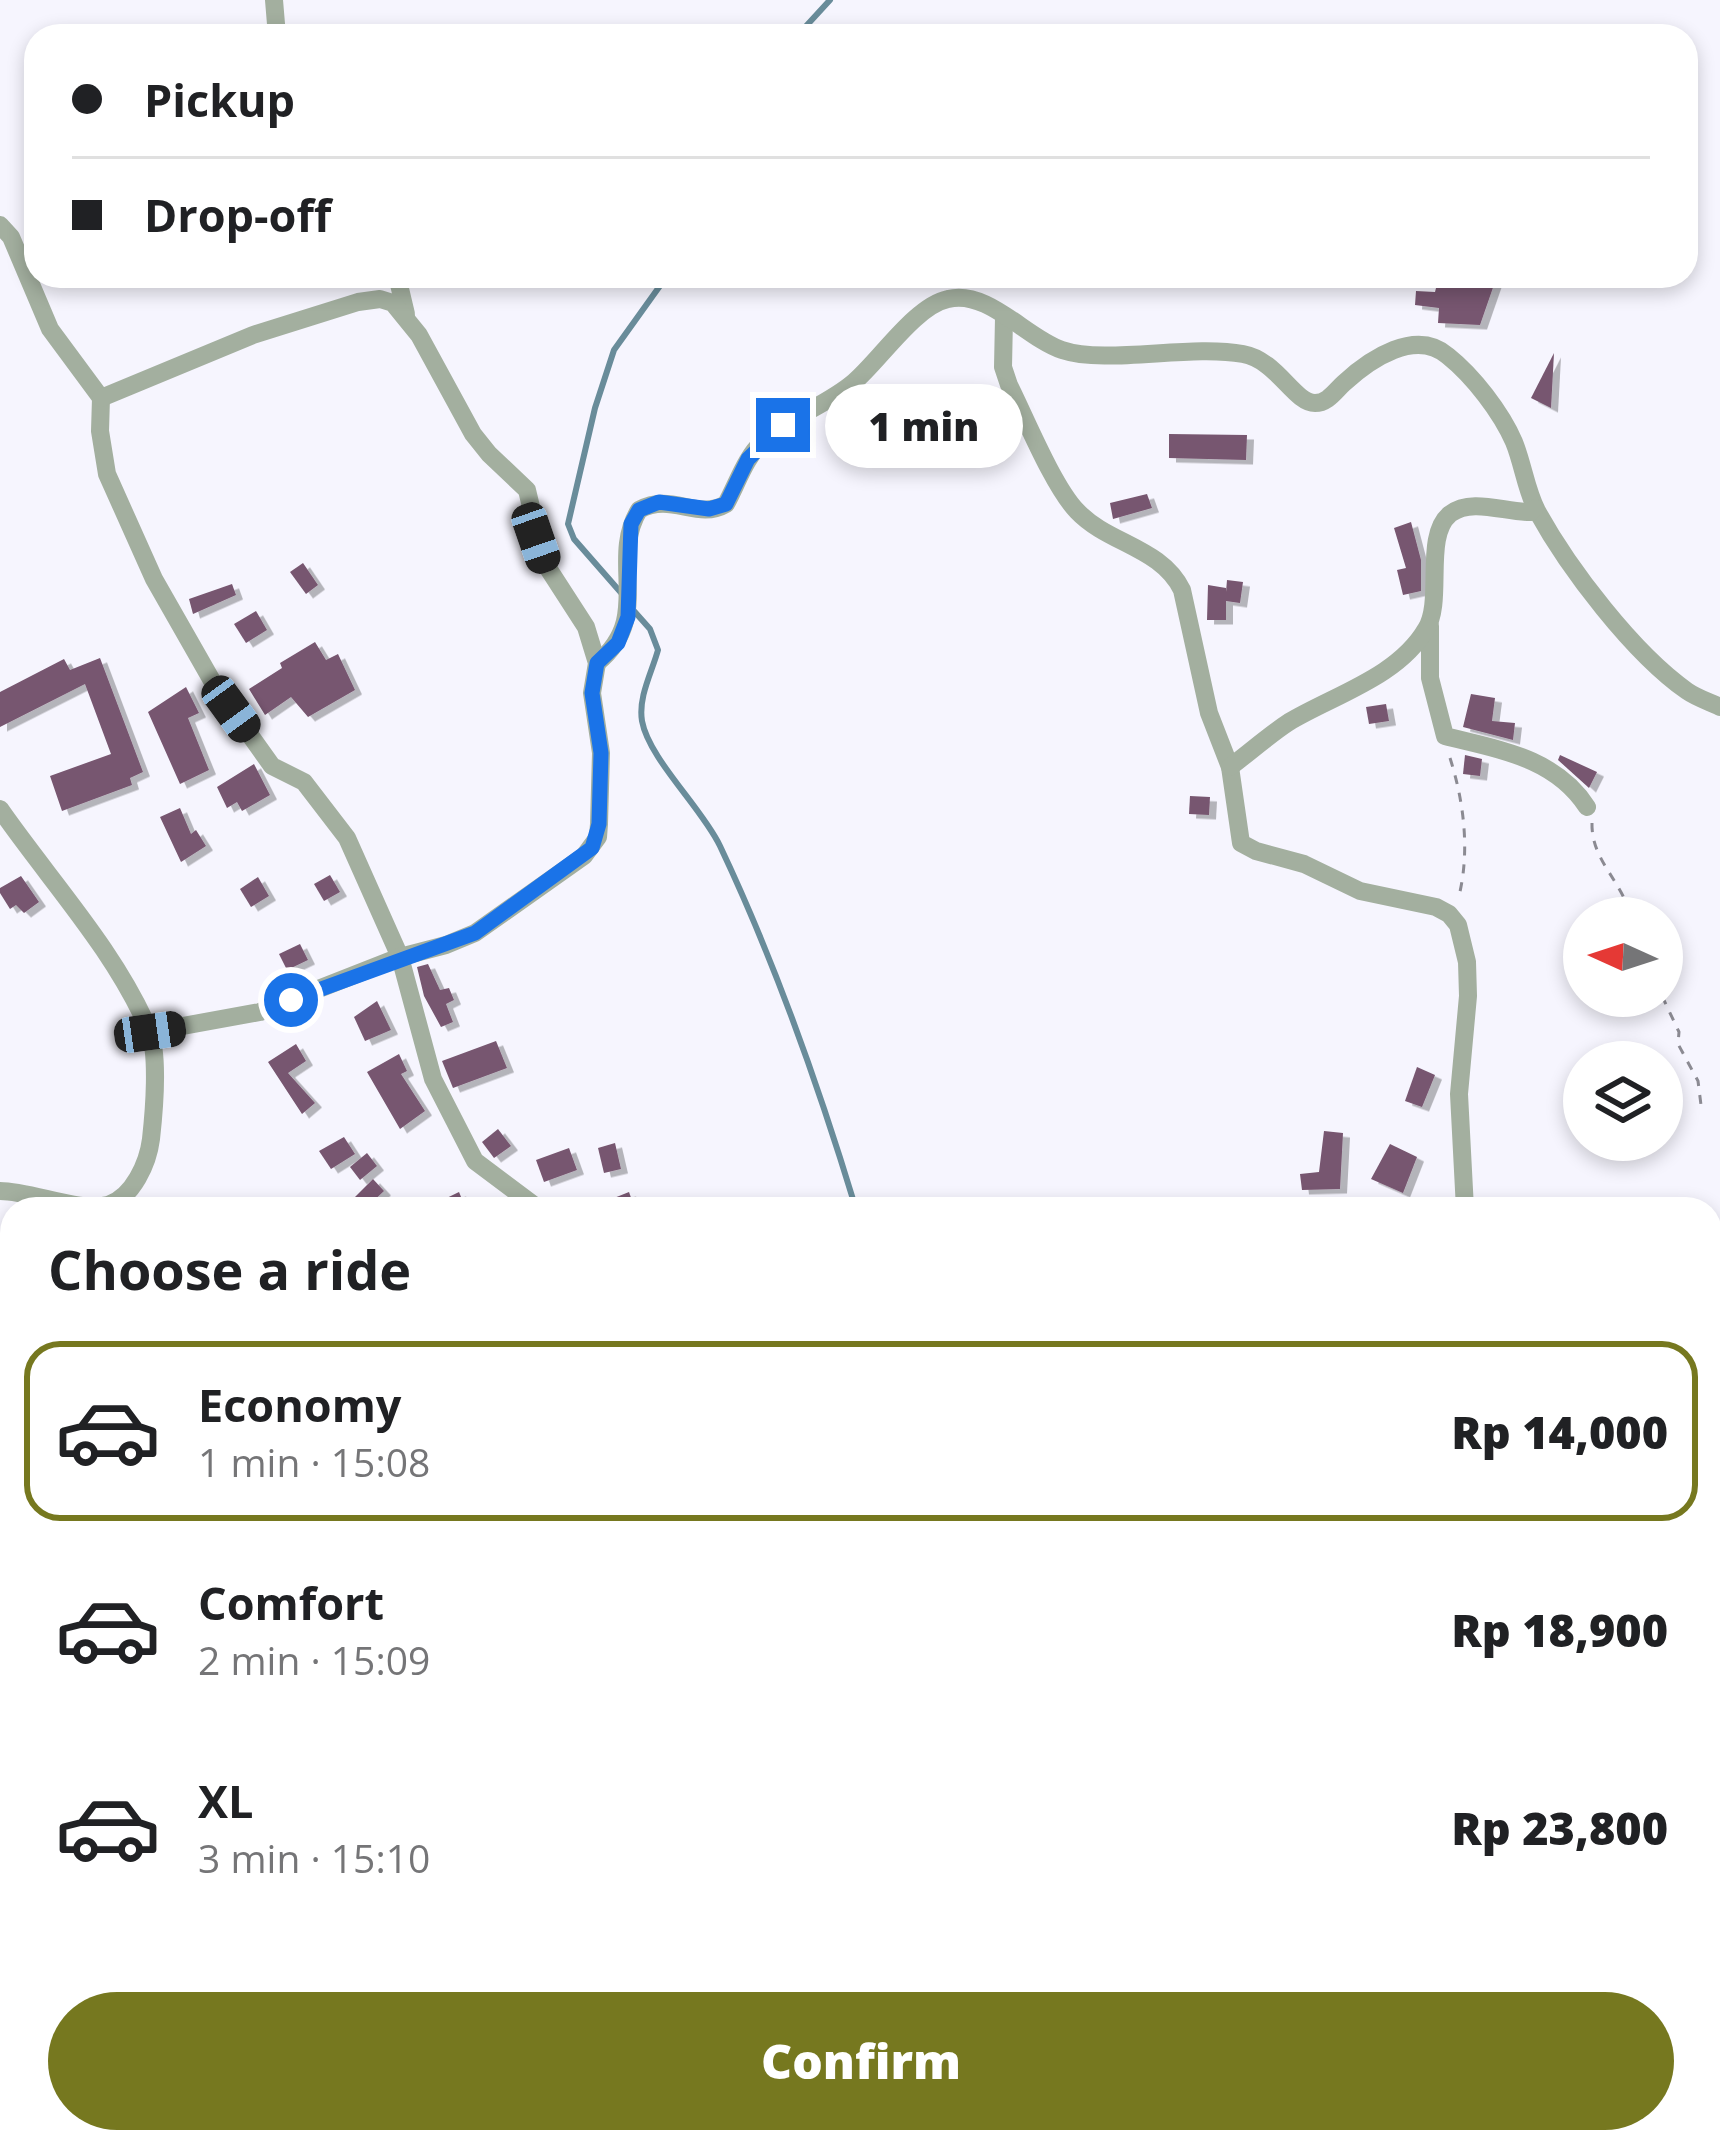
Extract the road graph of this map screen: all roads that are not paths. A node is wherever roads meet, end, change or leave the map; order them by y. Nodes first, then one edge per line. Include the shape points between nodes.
1 (0, 225) edge
2 (24, 269) edge
3 (32, 288) edge
4 (400, 288) edge
5 (406, 314) junction
6 (1004, 318) junction
7 (101, 398) junction
8 (1535, 508) junction
9 (1430, 626) junction
10 (597, 663) junction
11 (1720, 707) edge
12 (1230, 767) junction
13 (1587, 806) road end
14 (0, 809) edge
15 (400, 957) junction
16 (150, 1032) junction
17 (0, 1191) edge
18 (48, 1197) edge
19 (121, 1197) edge
20 (523, 1197) edge
21 (1464, 1197) edge

1 - 2 street
3 - 7 street via 50,328
4 - 5 street
5 - 7 street via 380,299 358,302
5 - 10 street via 473,434 527,490 544,562 586,627
6 - 8 street via 1066,352 1256,357 1315,404 1383,356 1432,346 1499,415
6 - 10 street via 976,301 937,303 853,383 760,443 726,504 668,501 639,510 628,532 628,617 618,643
6 - 12 street via 1003,368 1068,500 1174,574
7 - 15 street via 102,455 136,546 248,732 277,771 304,782 347,838
8 - 9 street via 1468,506 1442,523
8 - 11 street via 1606,612 1688,692
9 - 12 street via 1391,664
9 - 13 street via 1430,678 1444,736 1525,756
10 - 15 street via 592,693 601,753 592,848 475,933
12 - 21 street via 1238,836 1248,848 1360,890 1419,902 1458,926 1468,996 1459,1094
14 - 16 street via 106,954
15 - 16 street via 260,1012
15 - 20 street via 454,1127 475,1161
16 - 19 street via 148,1160
17 - 18 street

